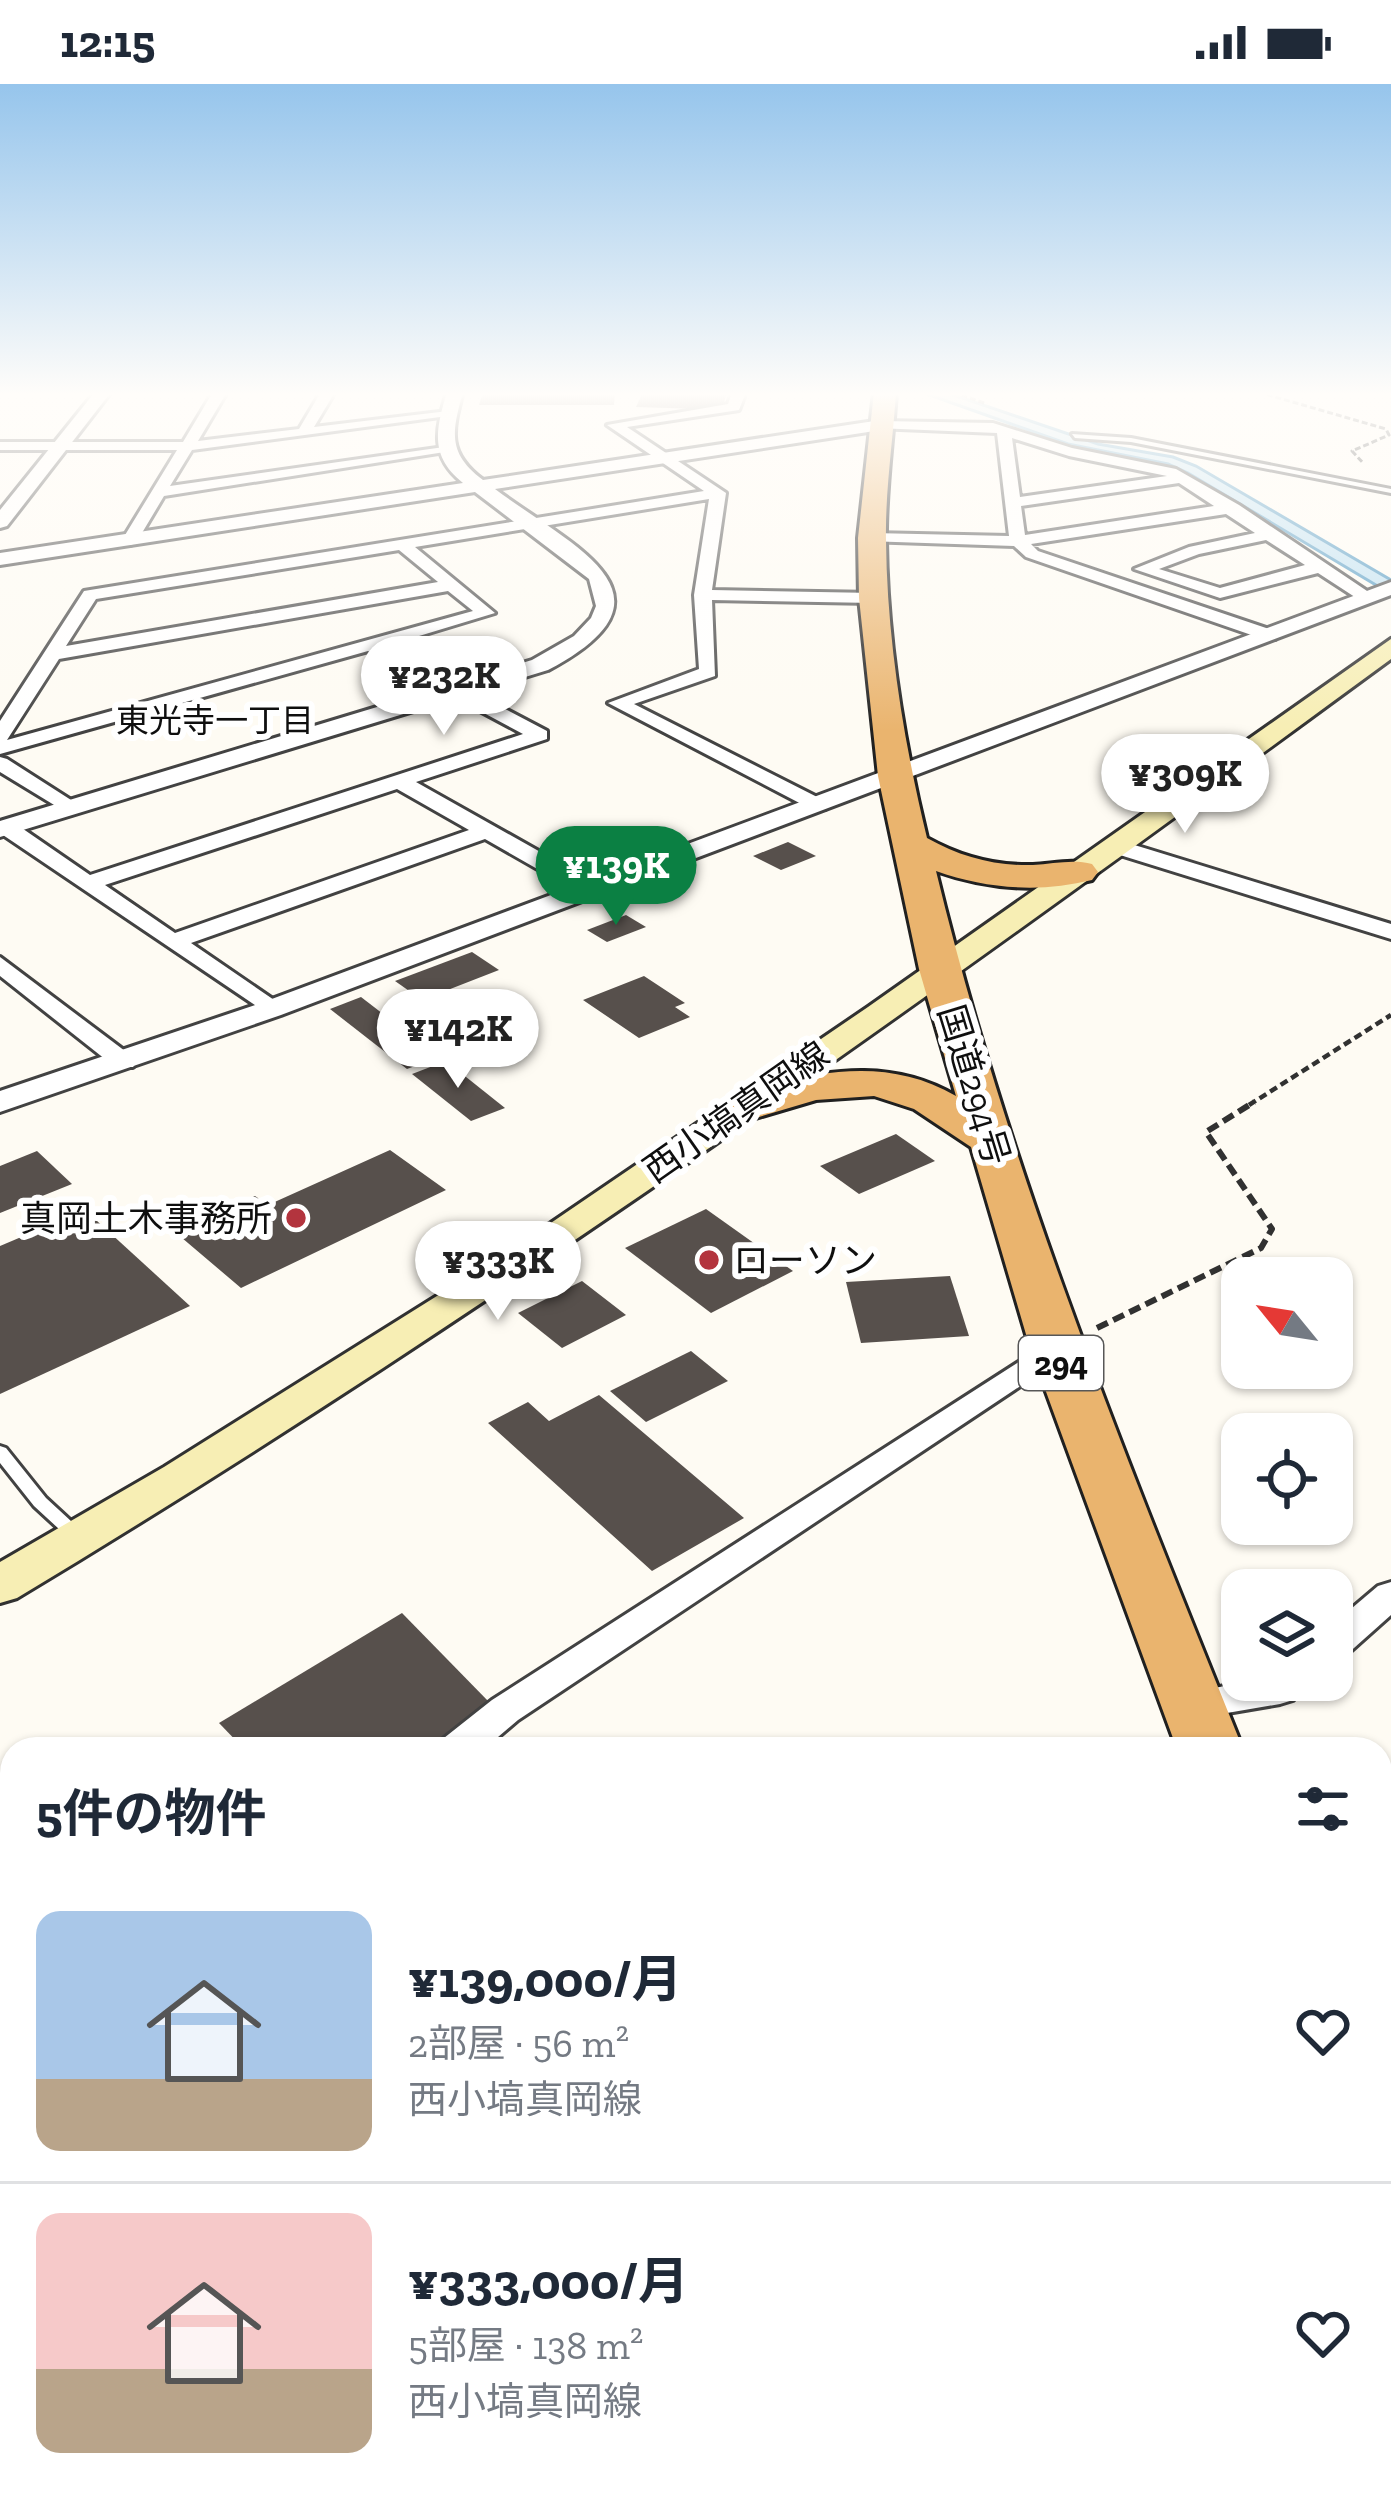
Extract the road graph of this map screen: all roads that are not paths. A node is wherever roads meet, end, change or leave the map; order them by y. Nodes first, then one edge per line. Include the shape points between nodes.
1 (149, 505) edge
2 (349, 505) edge
3 (503, 505) edge
4 (644, 505) edge
5 (716, 505) edge
6 (875, 505) edge
7 (1011, 505) edge
8 (1229, 505) edge
9 (1234, 508) junction
10 (529, 524) junction
11 (1271, 534) junction
12 (872, 538) junction
13 (130, 540) junction
14 (1018, 542) junction
15 (403, 545) junction
16 (0, 559) edge
17 (1324, 567) junction
18 (451, 585) junction
19 (1391, 588) edge
20 (703, 595) junction
21 (1367, 597) junction
22 (874, 598) junction
23 (1269, 635) junction
24 (374, 647) junction
25 (1391, 647) edge
26 (54, 654) junction
27 (455, 691) junction
28 (0, 698) edge
29 (22, 698) junction
30 (0, 736) edge
31 (0, 748) edge
32 (0, 763) edge
33 (895, 776) junction
34 (400, 782) junction
35 (818, 805) junction
36 (71, 807) junction
37 (3, 828) edge
38 (486, 831) junction
39 (910, 843) junction
40 (1115, 847) junction
41 (1078, 872) junction
42 (88, 883) junction
43 (591, 890) junction
44 (1391, 932) edge
45 (172, 942) junction
46 (0, 964) edge
47 (938, 969) junction
48 (271, 1009) junction
49 (124, 1062) junction
50 (0, 1102) edge
51 (742, 1108) junction
52 (993, 1142) junction
53 (1056, 1348) junction
54 (0, 1452) edge
55 (80, 1539) junction
56 (0, 1586) edge
57 (1391, 1595) edge
58 (1353, 1628) edge
59 (1257, 1701) edge
60 (1201, 1727) edge
61 (473, 1737) edge

1 - 13 street
2 - 13 street
3 - 10 street
4 - 10 street
5 - 20 street
6 - 12 highway, 国道294号 / 294
7 - 14 street
8 - 9 street
9 - 11 street
9 - 14 street
10 - 15 street
10 - 27 street via 598,576 608,608 602,622 566,652
11 - 17 street
11 - 17 street via 1142,569 1220,593
12 - 14 street
12 - 22 highway, 国道294号 / 294
13 - 16 street
14 - 23 street via 1054,565
15 - 18 street
15 - 26 street via 91,595
17 - 21 street
18 - 24 street via 486,613
18 - 26 street
19 - 21 street
20 - 22 street
20 - 35 street via 708,672 618,703
21 - 23 street
22 - 33 highway, 国道294号 / 294
23 - 33 street
24 - 27 street
24 - 31 street
25 - 40 main road, 西小塙真岡線
26 - 29 street
27 - 34 street via 540,735
27 - 36 street
28 - 29 street
29 - 30 street
32 - 36 street
33 - 35 street
33 - 39 highway, 国道294号 / 294
34 - 38 street
34 - 42 street
35 - 43 street
36 - 37 street
37 - 42 street
38 - 43 street
38 - 45 street
39 - 41 highway via 954,868 992,877
39 - 47 highway, 国道294号 / 294
40 - 41 main road, 西小塙真岡線
40 - 44 street
41 - 47 main road, 西小塙真岡線
42 - 45 street
43 - 48 street
45 - 48 street
46 - 49 street
47 - 51 main road, 西小塙真岡線
47 - 52 highway, 国道294号 / 294
48 - 49 street
49 - 50 street
51 - 52 highway via 809,1086 873,1082 929,1096
51 - 55 main road, 西小塙真岡線 via 461,1301
52 - 53 highway, 国道294号 / 294
53 - 60 highway, 国道294号 / 294
53 - 61 street
54 - 55 lane
55 - 56 main road, 西小塙真岡線
57 - 58 street
59 - 60 street

